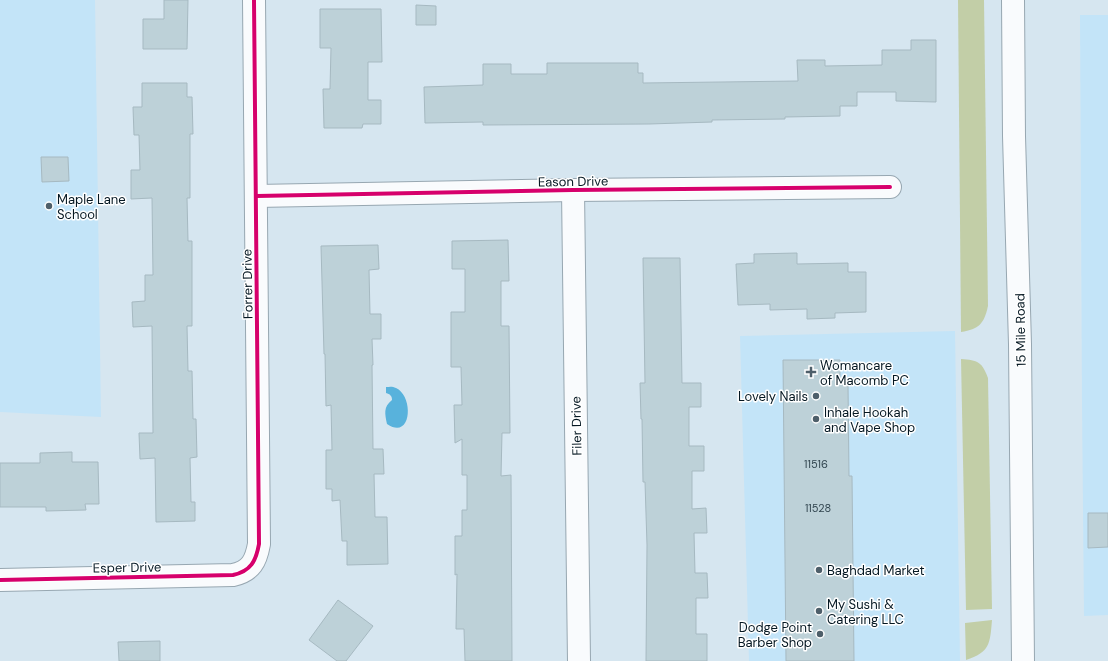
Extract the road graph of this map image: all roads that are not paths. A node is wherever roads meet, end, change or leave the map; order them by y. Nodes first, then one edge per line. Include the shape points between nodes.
1 (254, 0) edge
2 (1013, 0) edge
3 (890, 187) dead end
4 (573, 190) junction
5 (256, 196) junction
6 (251, 565) joint
7 (0, 580) edge
8 (578, 661) edge
9 (1023, 661) edge

1 - 5 street, Forrer Drive
2 - 9 street, 15 Mile Road
3 - 4 street, Eason Drive
4 - 5 street, Eason Drive
4 - 8 street, Filer Drive
5 - 6 street, Forrer Drive via 259,544 257,556
6 - 7 street, Esper Drive via 243,573 233,575

